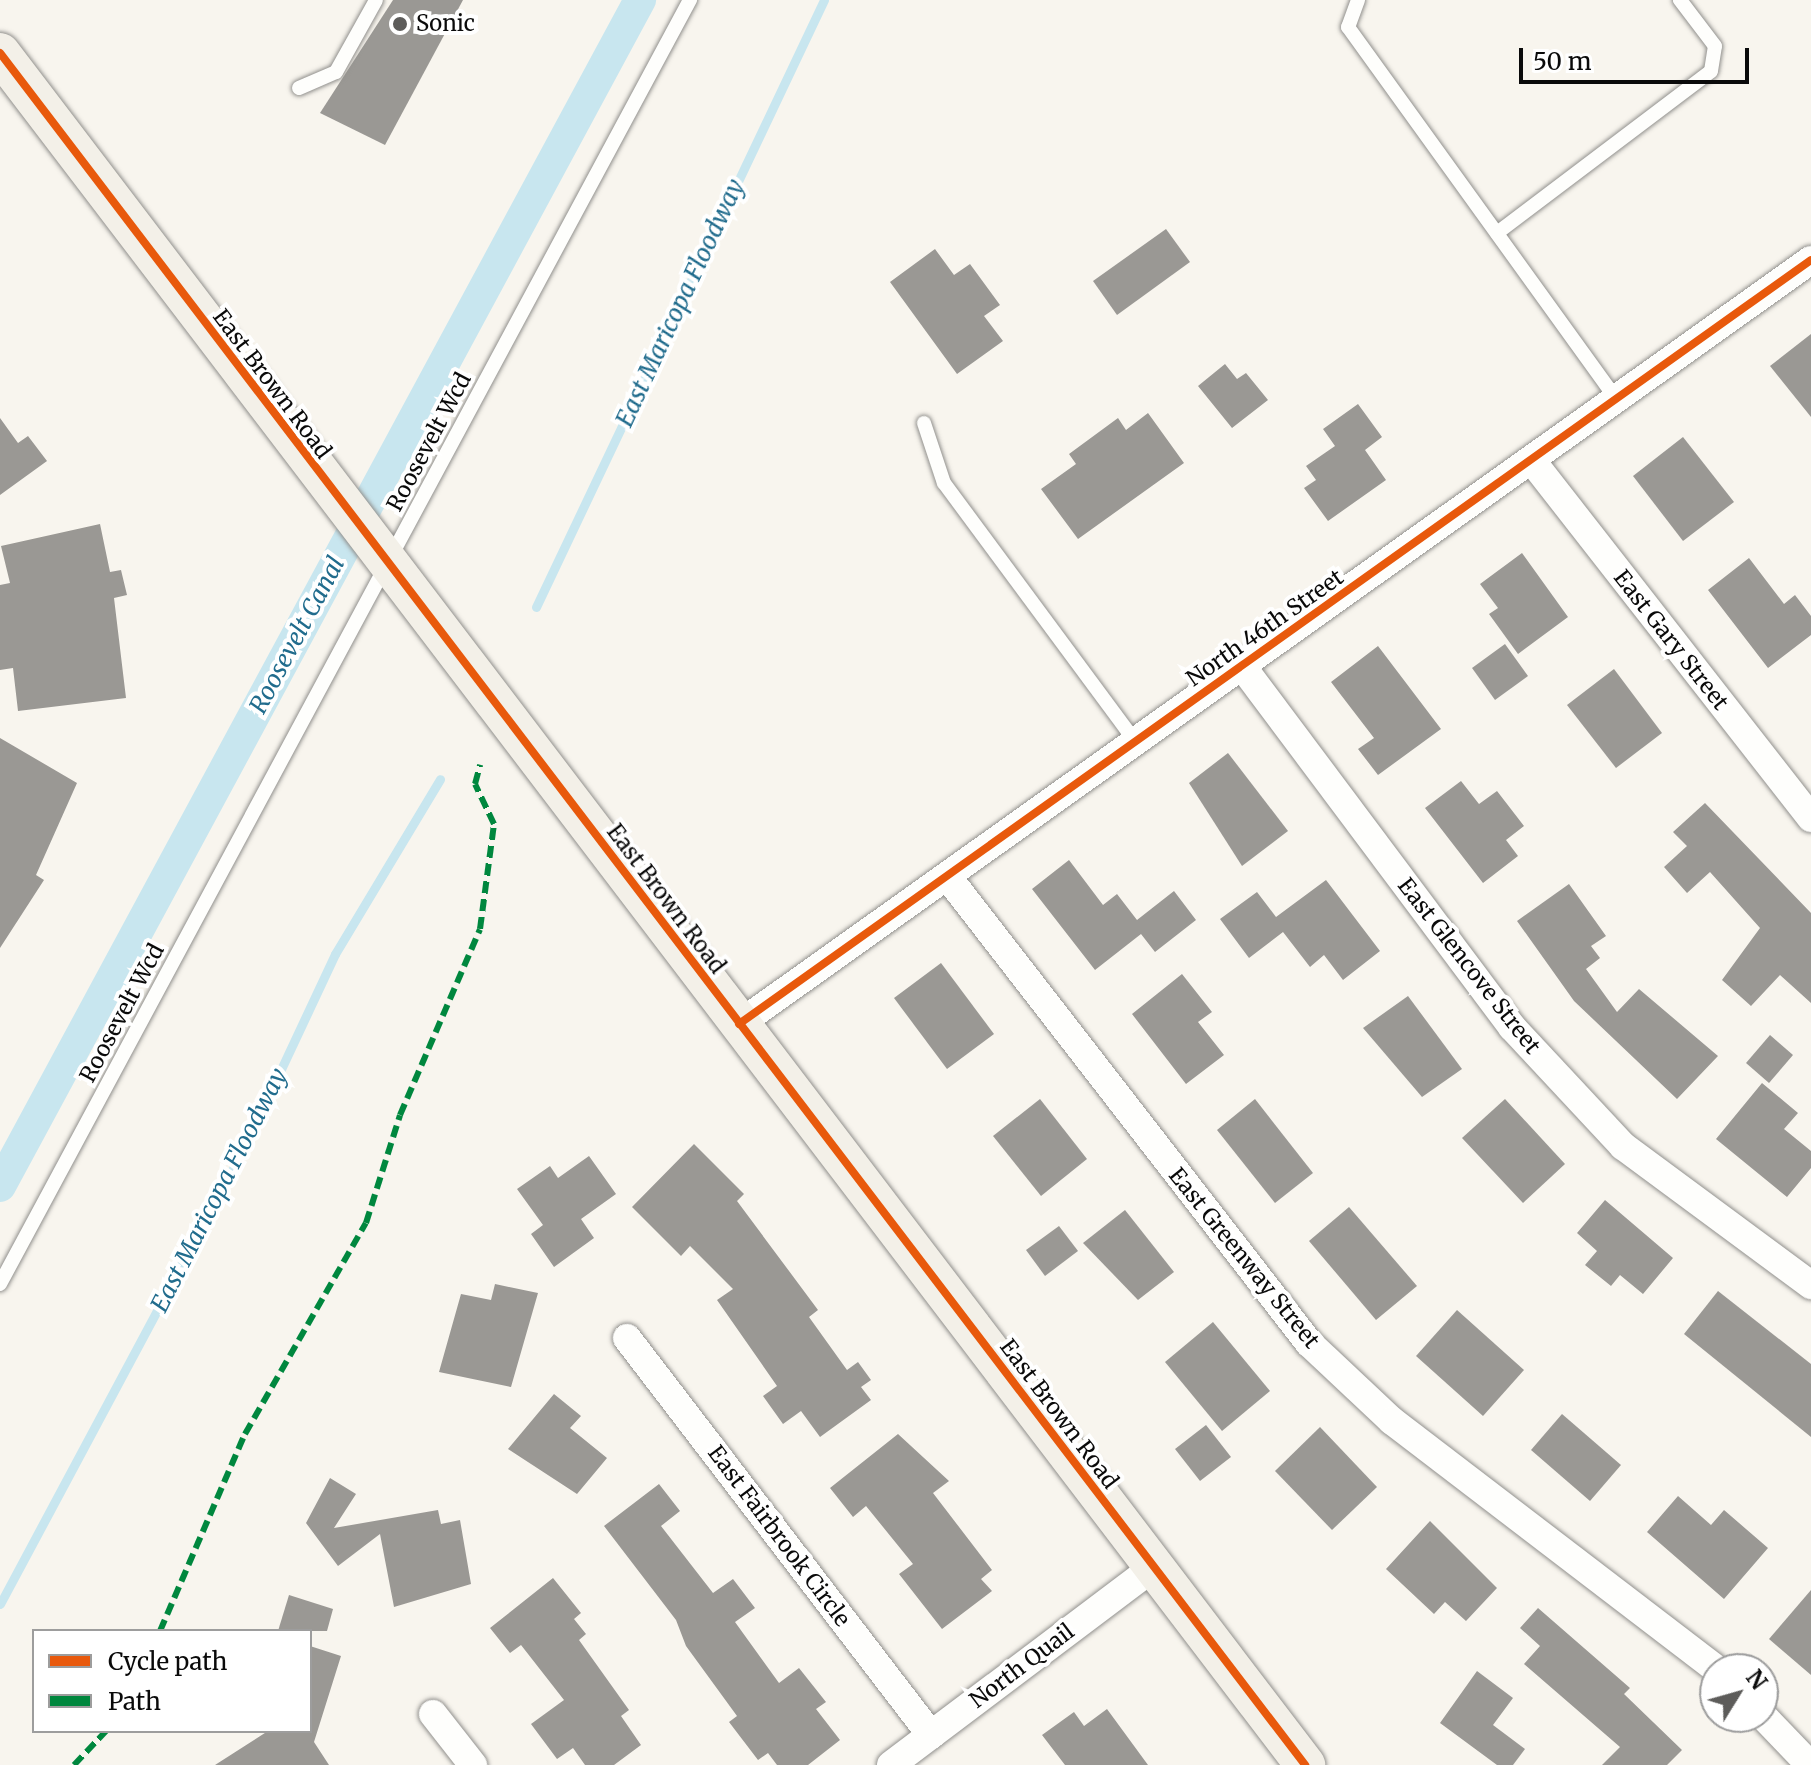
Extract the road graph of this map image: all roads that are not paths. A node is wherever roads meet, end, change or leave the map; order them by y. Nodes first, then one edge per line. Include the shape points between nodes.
1 (376, 0) edge
2 (690, 0) edge
3 (1358, 0) edge
4 (1680, 0) edge
5 (0, 53) edge
6 (299, 88) dead end
7 (1497, 233) junction
8 (1811, 260) edge
9 (1617, 400) junction
10 (924, 423) dead end
11 (1532, 461) junction
12 (379, 554) junction
13 (1242, 666) junction
14 (1135, 741) junction
15 (1811, 818) edge
16 (947, 876) junction
17 (739, 1024) junction
18 (0, 1284) edge
19 (1811, 1285) edge
20 (627, 1338) dead end
21 (1154, 1567) junction
22 (1699, 1656) edge
23 (433, 1714) dead end
24 (1779, 1733) edge
25 (931, 1735) junction
26 (473, 1765) edge
27 (891, 1765) edge
28 (1305, 1765) edge
29 (1810, 1765) edge

1 - 6 lane via 336,72
2 - 12 lane, Roosevelt Wcd
3 - 7 lane via 1348,27
4 - 7 lane via 1715,46 1711,71
5 - 12 main road, East Brown Road
7 - 9 lane
8 - 9 street, North 46th Street
9 - 11 street, North 46th Street
10 - 14 lane via 944,483
11 - 13 street, North 46th Street
11 - 15 street, East Gary Street
12 - 17 main road, East Brown Road
12 - 18 lane, Roosevelt Wcd
13 - 14 street, North 46th Street
13 - 19 street, East Glencove Street via 1512,1027 1623,1146
14 - 16 street, North 46th Street
16 - 17 street, North 46th Street
16 - 22 street, East Greenway Street via 1309,1343 1392,1421
17 - 21 main road, East Brown Road
20 - 25 street, East Fairbrook Circle
21 - 25 street, North Quail
21 - 28 main road, East Brown Road
23 - 26 street
24 - 29 street
25 - 27 street, North Quail

